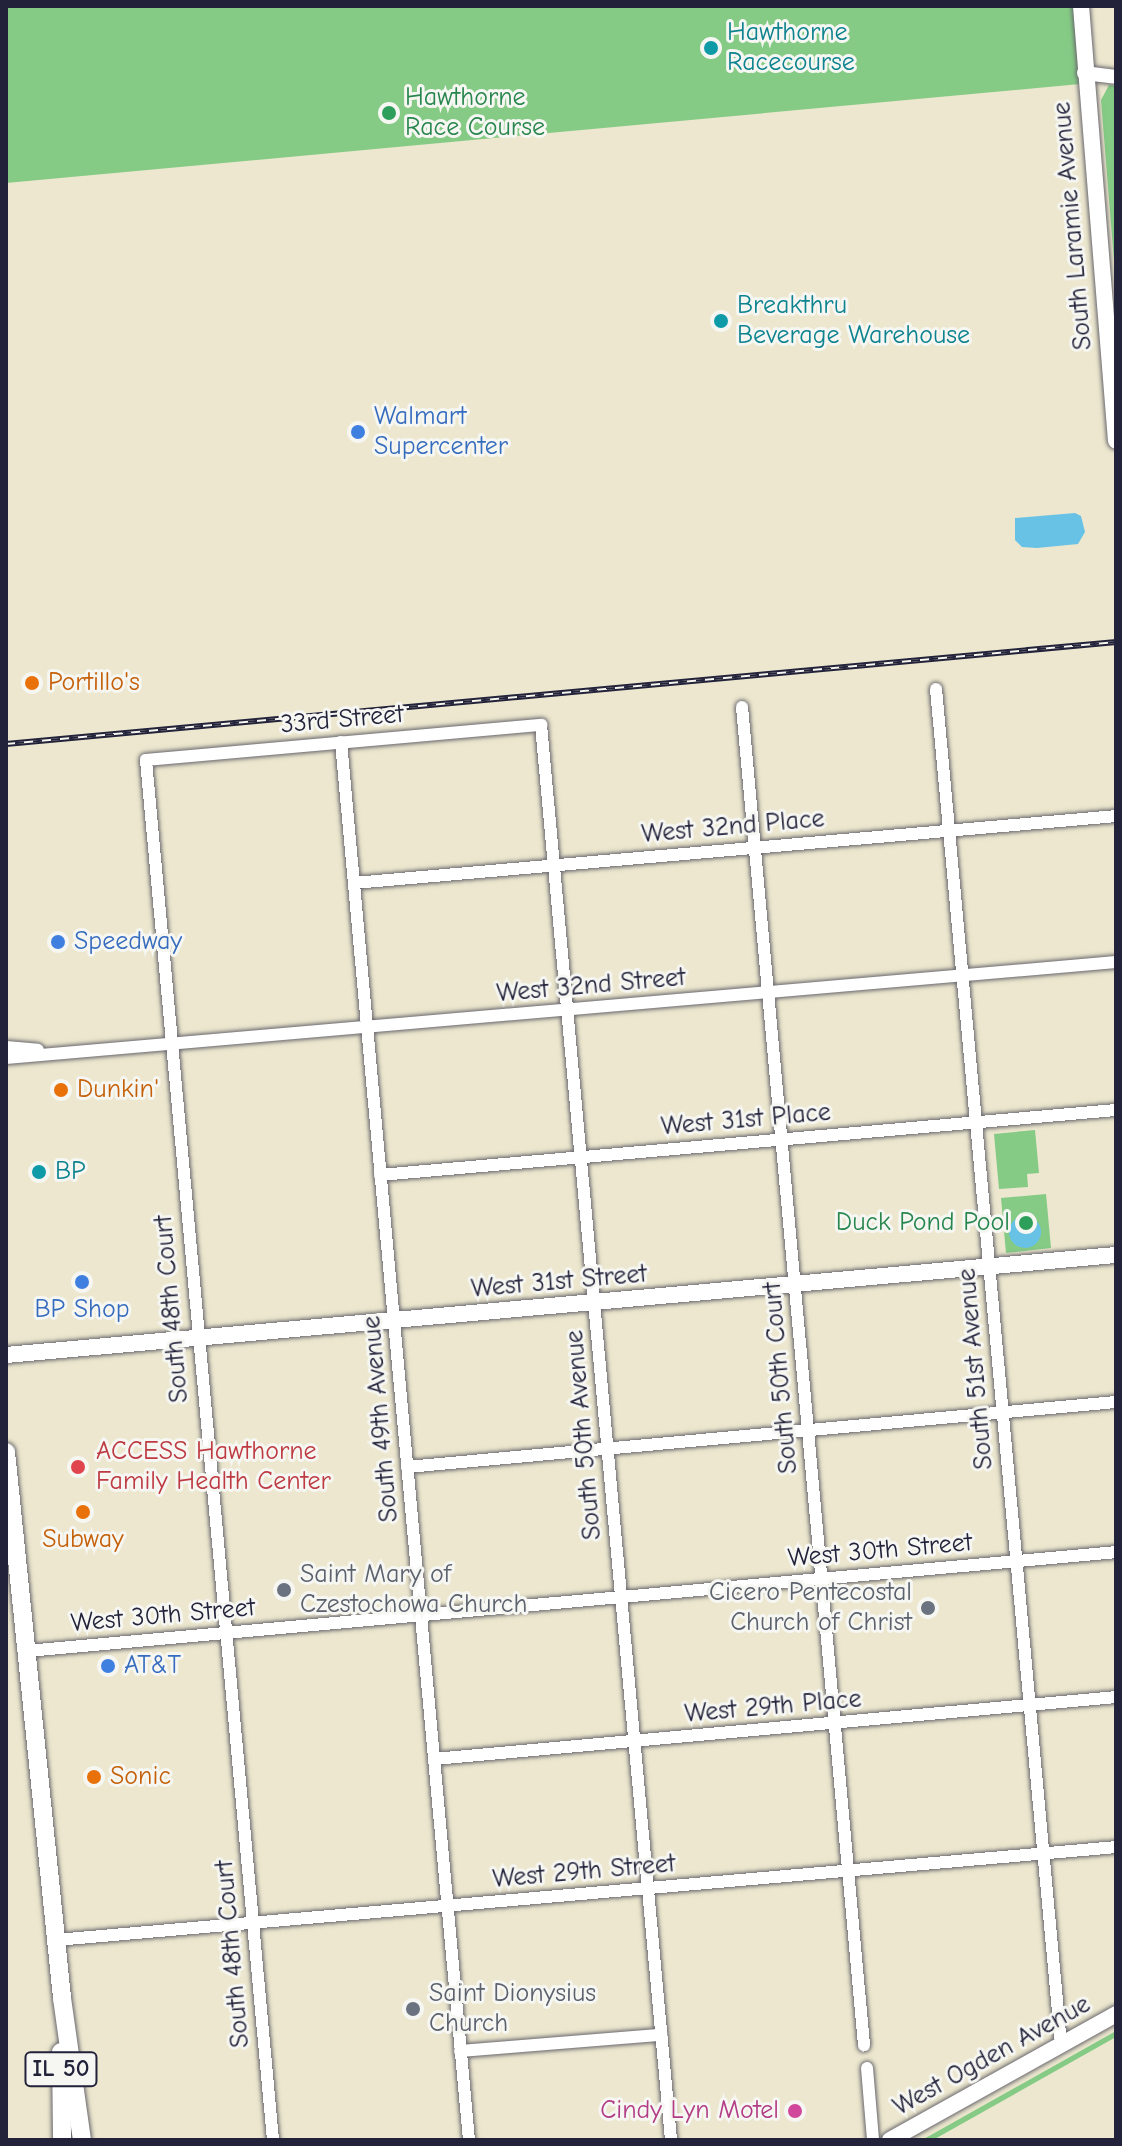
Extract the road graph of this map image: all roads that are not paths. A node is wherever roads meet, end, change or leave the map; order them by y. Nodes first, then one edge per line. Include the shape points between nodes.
1 (1081, 6) edge
2 (1084, 73) junction
3 (1116, 77) edge
4 (1113, 372) edge
5 (1116, 441) edge
6 (936, 689) dead end
7 (742, 707) dead end
8 (541, 725) joint
9 (341, 742) junction
10 (146, 760) joint
11 (1116, 816) edge
12 (949, 831) junction
13 (755, 848) junction
14 (554, 865) junction
15 (354, 883) junction
16 (1116, 962) edge
17 (962, 976) junction
18 (768, 993) junction
19 (567, 1010) junction
20 (367, 1028) junction
21 (172, 1045) junction
22 (6, 1047) edge
23 (69, 1053) junction
24 (6, 1058) edge
25 (1116, 1110) edge
26 (976, 1121) junction
27 (781, 1139) junction
28 (581, 1156) junction
29 (380, 1175) junction
30 (1116, 1255) edge
31 (989, 1267) junction
32 (795, 1284) junction
33 (594, 1303) junction
34 (394, 1320) junction
35 (196, 1338) junction
36 (6, 1355) edge
37 (1116, 1402) edge
38 (1003, 1413) junction
39 (808, 1431) junction
40 (608, 1449) junction
41 (6, 1452) edge
42 (407, 1467) junction
43 (1116, 1552) edge
44 (1016, 1561) junction
45 (821, 1579) junction
46 (621, 1596) junction
47 (421, 1615) junction
48 (225, 1632) junction
49 (27, 1651) junction
50 (1116, 1697) edge
51 (1029, 1705) junction
52 (835, 1724) junction
53 (634, 1741) junction
54 (434, 1759) junction
55 (1116, 1847) edge
56 (1043, 1854) junction
57 (848, 1871) junction
58 (648, 1888) junction
59 (447, 1906) junction
60 (252, 1923) junction
61 (56, 1940) junction
62 (62, 1998) junction
63 (1116, 2014) edge
64 (661, 2035) junction
65 (864, 2045) dead end
66 (1061, 2045) junction
67 (460, 2051) junction
68 (867, 2068) dead end
69 (62, 2140) edge
70 (82, 2140) edge
71 (273, 2140) edge
72 (469, 2140) edge
73 (671, 2140) edge
74 (873, 2140) edge
75 (890, 2140) edge

1 - 2 main road, South Laramie Avenue
2 - 3 street
2 - 4 main road, South Laramie Avenue
4 - 5 main road, South Laramie Avenue
6 - 12 street, South 51st Avenue
7 - 13 street, South 50th Court
8 - 9 street, 33rd Street
8 - 14 street, South 50th Avenue
9 - 10 street, 33rd Street
9 - 15 street, South 49th Avenue
10 - 21 street, South 48th Court
11 - 12 street, West 32nd Place
12 - 13 street, West 32nd Place
12 - 17 street, South 51st Avenue
13 - 14 street, West 32nd Place
13 - 18 street, South 50th Court
14 - 15 street, West 32nd Place
14 - 19 street, South 50th Avenue
15 - 20 street, South 49th Avenue
16 - 17 street, West 32nd Street
17 - 18 street, West 32nd Street
17 - 26 street, South 51st Avenue
18 - 19 street, West 32nd Street
18 - 27 street, South 50th Court
19 - 20 street, West 32nd Street
19 - 28 street, South 50th Avenue
20 - 21 street, West 32nd Street
20 - 29 street, South 49th Avenue
21 - 23 street, West 32nd Street
21 - 35 street, South 48th Court
22 - 23 street, West 32nd Street
23 - 24 street, West 32nd Street
25 - 26 street, West 31st Place
26 - 27 street, West 31st Place
26 - 31 street, South 51st Avenue
27 - 28 street, West 31st Place
27 - 32 street, South 50th Court
28 - 29 street, West 31st Place
28 - 33 street, South 50th Avenue
29 - 34 street, South 49th Avenue
30 - 31 main road, West 31st Street
31 - 32 main road, West 31st Street
31 - 38 street, South 51st Avenue
32 - 33 main road, West 31st Street
32 - 39 street, South 50th Court
33 - 34 main road, West 31st Street
33 - 40 street, South 50th Avenue
34 - 35 main road, West 31st Street
34 - 42 street, South 49th Avenue
35 - 36 main road, West 31st Street
35 - 48 street, South 48th Court
37 - 38 street
38 - 39 street
38 - 44 street, South 51st Avenue
39 - 40 street
39 - 45 street, South 50th Court
40 - 42 street
40 - 46 street, South 50th Avenue
41 - 49 main road, IL 50
42 - 47 street, South 49th Avenue
43 - 44 street, West 30th Street
44 - 45 street, West 30th Street
44 - 51 street, South 51st Avenue
45 - 46 street, West 30th Street
45 - 52 street, South 50th Court
46 - 47 street, West 30th Street
46 - 53 street, South 50th Avenue
47 - 48 street, West 30th Street
47 - 54 street, South 49th Avenue
48 - 49 street, West 30th Street
48 - 60 street, South 48th Court
49 - 61 main road, IL 50
50 - 51 street, West 29th Place
51 - 52 street, West 29th Place
51 - 56 street, South 51st Avenue
52 - 53 street, West 29th Place
52 - 57 street, South 50th Court
53 - 54 street, West 29th Place
53 - 58 street, South 50th Avenue
54 - 59 street, South 49th Avenue
55 - 56 street, West 29th Street
56 - 57 street, West 29th Street
56 - 66 street, South 51st Avenue
57 - 58 street, West 29th Street
57 - 65 street, South 50th Court
58 - 59 street, West 29th Street
58 - 64 street, South 50th Avenue
59 - 60 street, West 29th Street
59 - 67 street, South 49th Avenue
60 - 61 street, West 29th Street
60 - 71 street, South 48th Court
61 - 62 main road, IL 50
62 - 69 main road, IL 50
62 - 70 main road, IL 50
63 - 66 main road, West Ogden Avenue
64 - 67 street
64 - 73 street, South 50th Avenue
66 - 75 main road, West Ogden Avenue
67 - 72 street, South 49th Avenue
68 - 74 street

